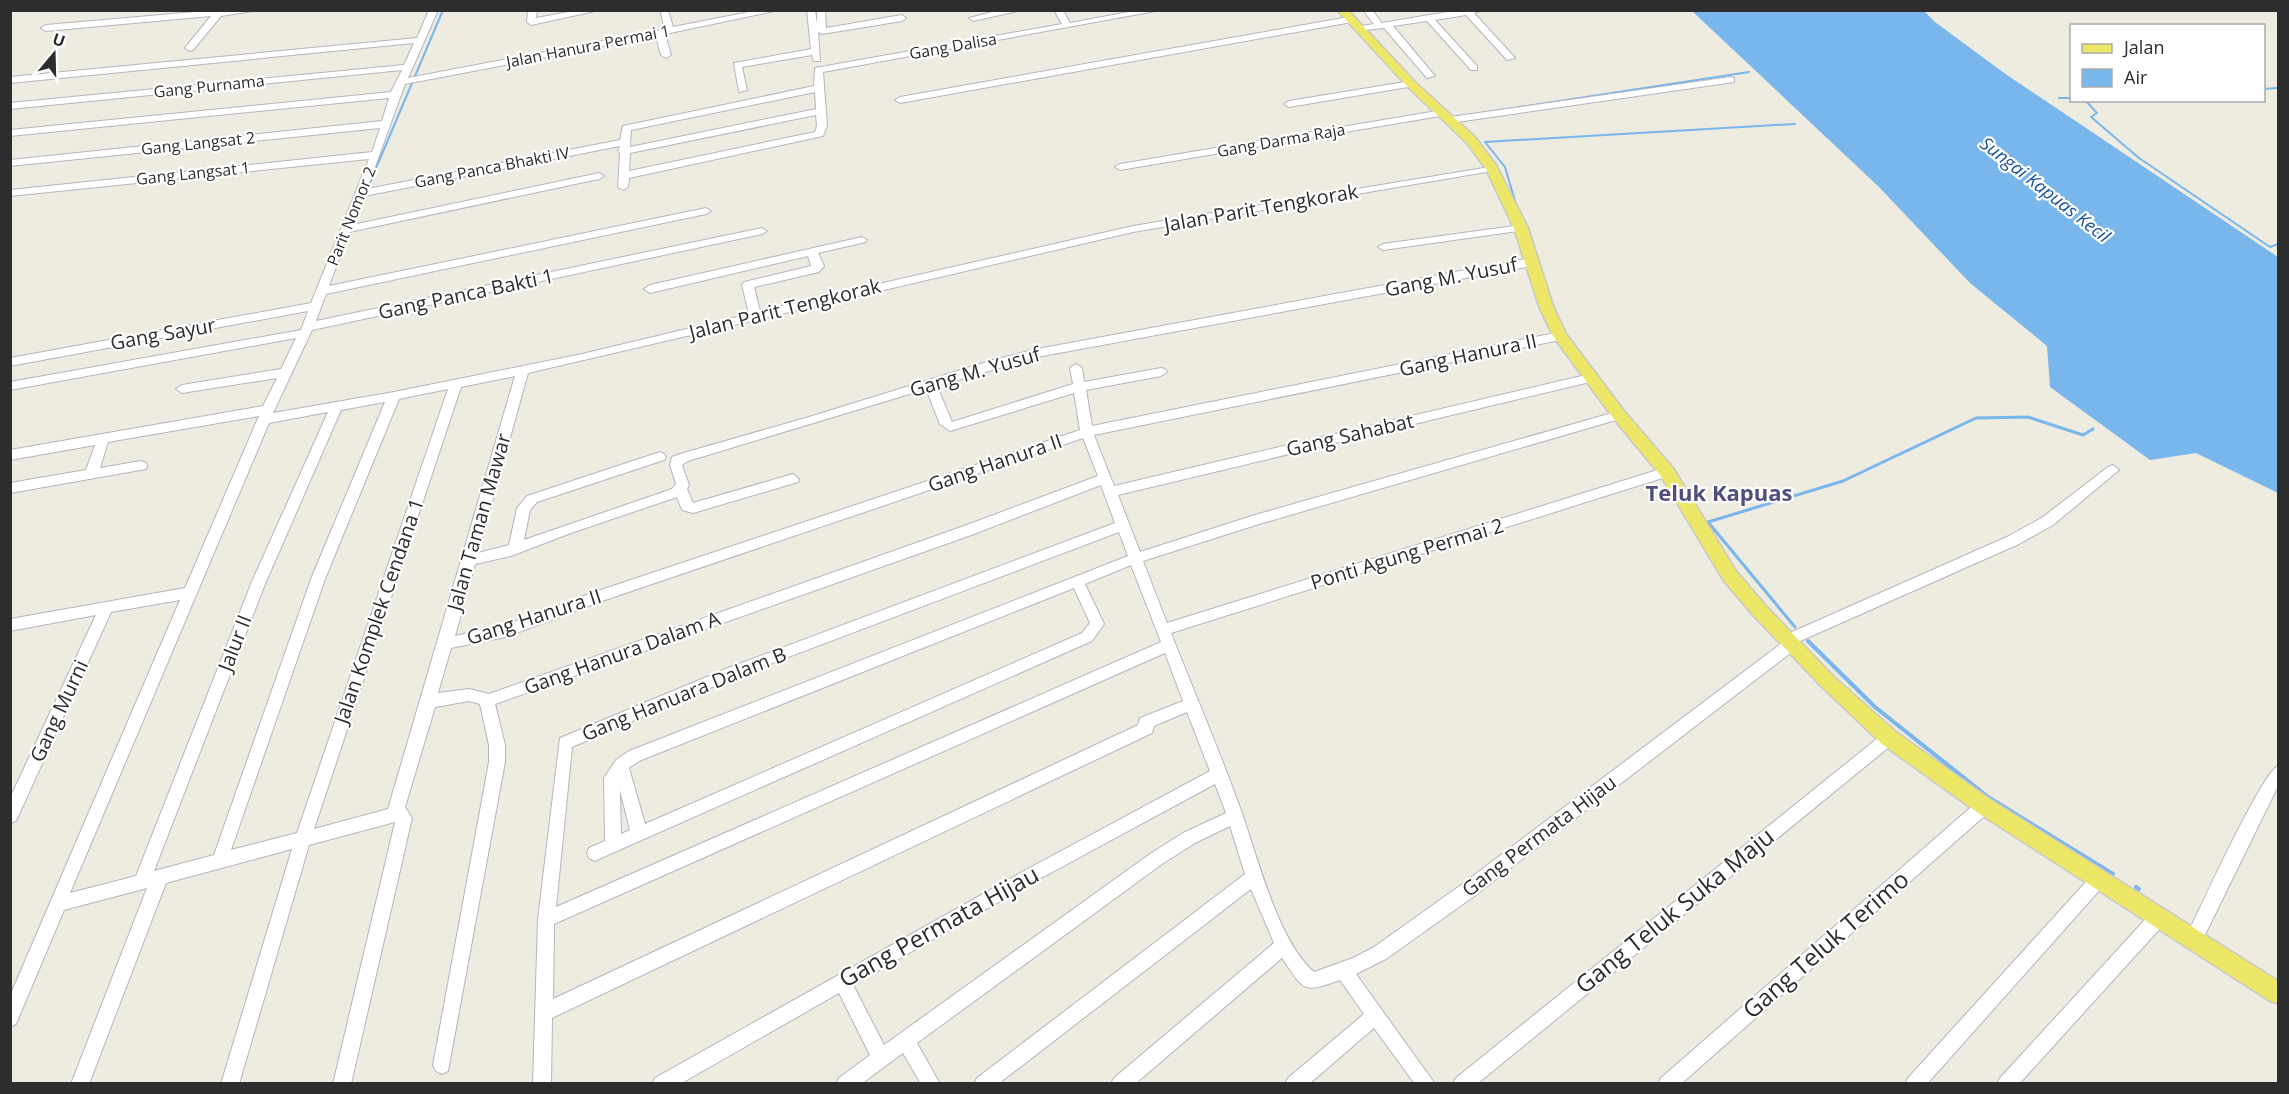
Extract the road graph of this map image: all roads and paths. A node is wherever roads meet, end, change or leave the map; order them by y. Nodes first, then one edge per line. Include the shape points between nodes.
1 (255, 10) edge
2 (434, 10) edge
3 (532, 10) edge
4 (596, 10) edge
5 (775, 10) edge
6 (811, 10) edge
7 (821, 10) edge
8 (1018, 10) edge
9 (1058, 10) edge
10 (1157, 10) edge
11 (1367, 10) edge
12 (1479, 10) edge
13 (663, 11) edge
14 (1468, 12) junction
15 (218, 14) junction
16 (902, 18) dead end
17 (973, 18) dead end
18 (1429, 18) junction
19 (1350, 20) edge
20 (1384, 25) junction
21 (1067, 26) junction
22 (46, 28) dead end
23 (665, 31) junction
24 (421, 40) junction
25 (190, 48) dead end
26 (811, 52) junction
27 (666, 55) dead end
28 (1510, 58) dead end
29 (408, 67) junction
30 (1474, 68) dead end
31 (815, 73) junction
32 (1430, 76) dead end
33 (10, 80) edge
34 (1731, 80) dead end
35 (408, 81) junction
36 (1412, 84) junction
37 (820, 88) junction
38 (742, 90) dead end
39 (395, 95) junction
40 (900, 100) dead end
41 (1289, 104) dead end
42 (10, 106) edge
43 (821, 111) junction
44 (1447, 117) junction
45 (386, 124) junction
46 (10, 133) edge
47 (623, 147) junction
48 (376, 155) junction
49 (10, 163) edge
50 (1120, 167) dead end
51 (1492, 168) junction
52 (599, 177) dead end
53 (10, 193) edge
54 (360, 194) junction
55 (706, 211) dead end
56 (1521, 228) junction
57 (345, 230) junction
58 (762, 231) dead end
59 (862, 240) dead end
60 (1383, 247) dead end
61 (812, 251) junction
62 (1530, 262) junction
63 (650, 289) dead end
64 (321, 291) junction
65 (316, 306) junction
66 (756, 317) junction
67 (307, 330) junction
68 (1560, 336) junction
69 (10, 362) edge
70 (1076, 368) dead end
71 (523, 370) junction
72 (285, 372) junction
73 (1161, 372) dead end
74 (1590, 378) junction
75 (456, 383) junction
76 (930, 383) junction
77 (10, 386) edge
78 (1078, 387) junction
79 (182, 390) dead end
80 (394, 396) junction
81 (336, 407) junction
82 (266, 415) junction
83 (1619, 415) junction
84 (1087, 432) junction
85 (103, 440) junction
86 (10, 456) edge
87 (660, 457) dead end
88 (141, 466) dead end
89 (2113, 470) dead end
90 (1667, 472) junction
91 (91, 475) junction
92 (793, 479) dead end
93 (1107, 486) junction
94 (10, 488) edge
95 (681, 489) junction
96 (1123, 525) junction
97 (515, 548) junction
98 (1136, 558) junction
99 (468, 560) junction
100 (1077, 581) junction
101 (190, 592) junction
102 (107, 606) junction
103 (10, 625) edge
104 (1166, 638) junction
105 (1790, 642) junction
106 (444, 644) junction
107 (430, 700) junction
108 (488, 702) junction
109 (1191, 704) junction
110 (1889, 738) junction
111 (621, 765) junction
112 (2278, 773) edge
113 (1218, 774) junction
114 (1984, 806) junction
115 (395, 813) junction
116 (10, 816) edge
117 (1235, 816) junction
118 (639, 832) junction
119 (303, 839) junction
120 (613, 844) junction
121 (595, 853) dead end
122 (219, 863) junction
123 (1254, 877) junction
124 (159, 879) junction
125 (2099, 879) junction
126 (141, 883) junction
127 (58, 904) junction
128 (2159, 917) junction
129 (546, 919) junction
130 (2194, 939) junction
131 (1284, 946) junction
132 (1342, 969) junction
133 (842, 982) junction
134 (2278, 993) edge
135 (544, 1012) junction
136 (1375, 1016) junction
137 (10, 1018) edge
138 (906, 1041) junction
139 (881, 1057) junction
140 (442, 1065) dead end
141 (80, 1083) edge
142 (230, 1083) edge
143 (342, 1083) edge
144 (542, 1083) edge
145 (661, 1083) edge
146 (845, 1083) edge
147 (931, 1083) edge
148 (983, 1083) edge
149 (1120, 1083) edge
150 (1294, 1083) edge
151 (1426, 1083) edge
152 (1462, 1083) edge
153 (1667, 1083) edge
154 (1914, 1083) edge
155 (2006, 1083) edge

1 - 15 street
2 - 24 street, Parit Nomor 2
3 - 4 street via 531,22
5 - 23 street, Jalan Hanura Permai 1
6 - 26 street
7 - 16 street via 822,31
8 - 17 street
9 - 21 street
10 - 21 street, Gang Dalisa
11 - 20 street
12 - 14 street
13 - 23 street
14 - 18 street
14 - 28 street
15 - 22 street
15 - 25 street
18 - 20 street
18 - 30 street
19 - 20 street
19 - 36 main road
19 - 40 street
20 - 32 street
21 - 31 street, Gang Dalisa
23 - 27 street
23 - 35 street, Jalan Hanura Permai 1
24 - 29 street, Parit Nomor 2
24 - 33 street
26 - 31 street
26 - 38 street via 737,65
29 - 35 street, Parit Nomor 2
29 - 42 street, Gang Purnama
31 - 37 street
34 - 44 street, Gang Darma Raja
35 - 39 street, Parit Nomor 2
36 - 41 street
36 - 44 main road
37 - 43 street
37 - 47 street via 626,128
39 - 45 street, Parit Nomor 2
39 - 46 street
43 - 47 street, Gang Panca Bhakti IV
43 - 47 street via 822,131 814,135 622,182
44 - 50 street, Gang Darma Raja
44 - 51 main road
45 - 48 street, Parit Nomor 2
45 - 49 street, Gang Langsat 2
47 - 54 street, Gang Panca Bhakti IV
48 - 53 street, Gang Langsat 1
48 - 54 street, Parit Nomor 2
51 - 56 main road
51 - 66 street, Jalan Parit Tengkorak via 1132,229
52 - 57 street
54 - 57 street, Parit Nomor 2
55 - 64 street
56 - 60 street
56 - 62 main road
57 - 64 street, Parit Nomor 2
58 - 67 street, Gang Panca Bakti 1
59 - 61 street
61 - 63 street
61 - 66 street via 816,269 748,285
62 - 68 main road
62 - 76 street, Gang M. Yusuf via 1068,346
64 - 65 street, Parit Nomor 2
65 - 67 street, Parit Nomor 2
65 - 69 street, Gang Sayur
66 - 71 street, Jalan Parit Tengkorak
67 - 72 street, Parit Nomor 2
67 - 77 street, Gang Panca Bakti 1
68 - 74 main road
68 - 84 street, Gang Hanura II
70 - 78 street, Gang Permata Hijau
71 - 75 street, Jalan Parit Tengkorak
71 - 99 street, Jalan Taman Mawar
72 - 79 street
72 - 82 street, Parit Nomor 2
73 - 78 street
74 - 83 main road
74 - 93 street, Gang Sahabat
75 - 80 street, Jalan Parit Tengkorak
75 - 119 street, Jalan Komplek Cendana 1
76 - 78 street via 950,427
76 - 95 street, Gang M. Yusuf via 684,457 676,465
78 - 84 street, Gang Permata Hijau
80 - 81 street, Jalan Parit Tengkorak
80 - 122 street via 318,579
81 - 82 street, Jalan Parit Tengkorak
81 - 126 street, Jalur II via 258,584
82 - 85 street, Jalan Parit Tengkorak
82 - 101 street
83 - 90 main road
83 - 98 street
84 - 93 street, Gang Permata Hijau
84 - 106 street, Gang Hanura II via 506,631
85 - 86 street, Jalan Parit Tengkorak
85 - 91 street
87 - 97 street via 532,499 524,508
88 - 91 street
89 - 105 street, Gang Permata Hijau via 2048,521 2014,540
90 - 104 street, Ponti Agung Permai 2
90 - 105 main road via 1730,576
91 - 94 street
92 - 95 street via 693,508 687,506
93 - 96 street, Gang Permata Hijau
93 - 108 street, Gang Hanura Dalam A via 969,530
95 - 97 street
96 - 98 street, Gang Permata Hijau
96 - 129 street, Gang Hanuara Dalam B via 734,672 567,741
97 - 99 street
98 - 100 street
98 - 104 street, Gang Permata Hijau
99 - 106 street, Jalan Taman Mawar
100 - 111 street via 634,756
100 - 118 street via 1097,624 1087,637
101 - 102 street
101 - 127 street
102 - 103 street
102 - 116 street, Gang Murni
104 - 109 street, Gang Permata Hijau
104 - 129 street, Ponti Agung Permai 2
105 - 110 main road
105 - 132 street, Gang Permata Hijau via 1467,891 1380,953
106 - 107 street, Jalan Taman Mawar
107 - 108 street via 477,695
107 - 115 street, Jalan Taman Mawar
108 - 140 street via 497,762
109 - 113 street, Gang Permata Hijau
109 - 135 street
110 - 114 main road
110 - 152 street, Gang Teluk Suka Maju
111 - 118 street
111 - 120 street via 612,778
112 - 130 street
113 - 117 street, Gang Permata Hijau
113 - 133 street, Gang Permata Hijau
114 - 125 main road
114 - 153 street, Gang Teluk Terimo
115 - 119 street
115 - 143 street via 402,813 404,818
117 - 123 street, Gang Permata Hijau
117 - 138 street via 1156,859
118 - 120 street
119 - 122 street
119 - 142 street, Jalan Komplek Cendana 1
120 - 121 street
122 - 124 street
123 - 131 street, Gang Permata Hijau
123 - 148 street
124 - 126 street
124 - 141 street
125 - 128 main road
125 - 154 street
126 - 127 street
127 - 137 street
128 - 130 main road
128 - 155 street
129 - 135 street, Gang Hanuara Dalam B
130 - 134 main road
131 - 132 street, Gang Permata Hijau via 1310,981
131 - 149 street
132 - 136 street
133 - 139 street
133 - 145 street, Gang Permata Hijau
135 - 144 street, Gang Hanuara Dalam B
136 - 150 street
136 - 151 street
138 - 139 street
138 - 147 street
139 - 146 street

